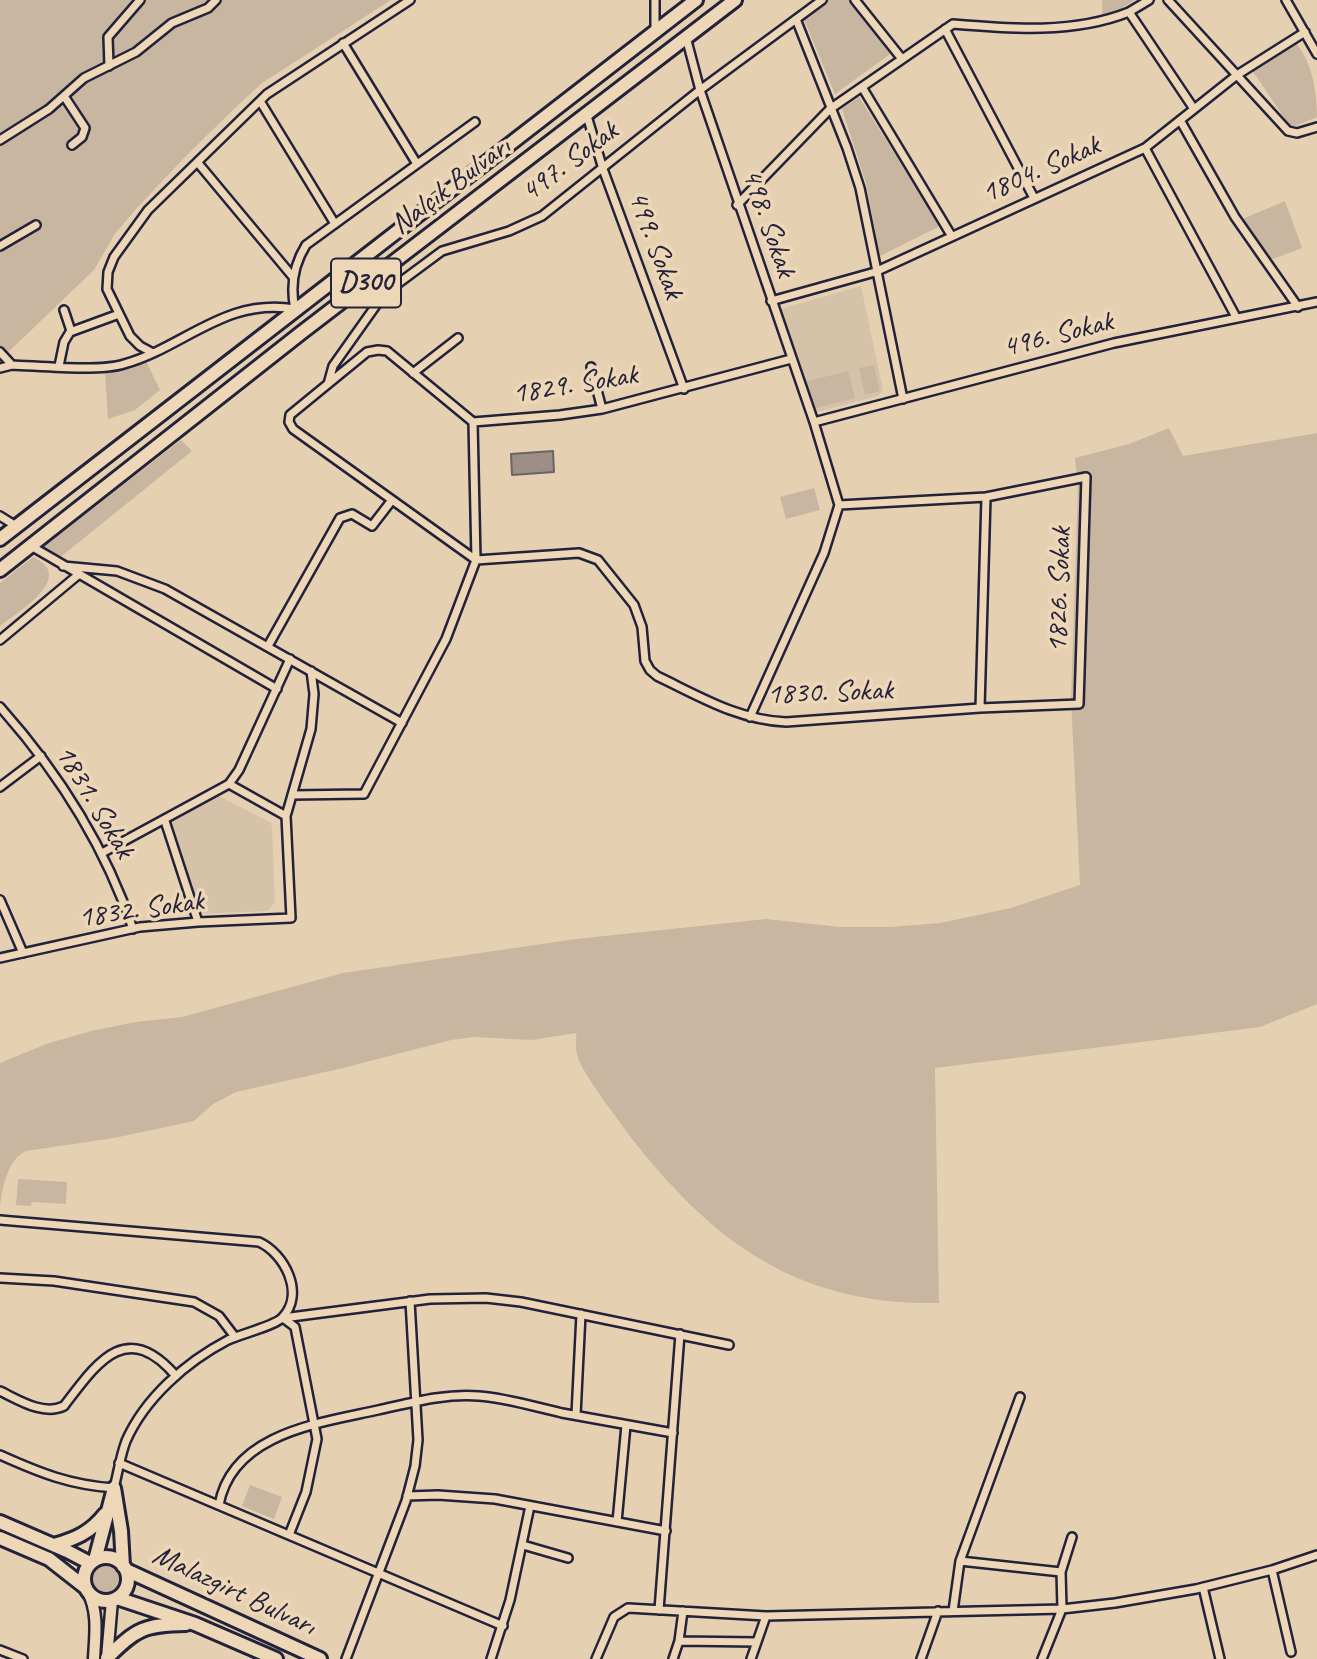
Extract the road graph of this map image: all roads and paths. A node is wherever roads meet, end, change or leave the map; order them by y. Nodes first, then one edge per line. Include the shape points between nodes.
1 (140, 0) edge
2 (216, 0) edge
3 (410, 0) edge
4 (655, 0) edge
5 (696, 0) edge
6 (735, 0) edge
7 (822, 0) edge
8 (855, 0) edge
9 (1149, 0) edge
10 (1168, 0) edge
11 (1286, 0) edge
12 (1129, 12) junction
13 (796, 19) junction
14 (945, 29) junction
15 (655, 32) junction
16 (1305, 32) junction
17 (686, 36) junction
18 (343, 43) junction
19 (1317, 54) edge
20 (902, 60) junction
21 (109, 66) junction
22 (1237, 75) junction
23 (862, 87) junction
24 (700, 90) junction
25 (64, 96) junction
26 (260, 101) junction
27 (830, 109) junction
28 (1194, 109) junction
29 (587, 116) junction
30 (1180, 120) junction
31 (475, 122) dead end
32 (1317, 127) edge
33 (0, 140) edge
34 (72, 145) dead end
35 (1145, 148) junction
36 (198, 163) junction
37 (417, 164) junction
38 (603, 169) junction
39 (1034, 198) junction
40 (737, 205) junction
41 (335, 224) junction
42 (36, 225) dead end
43 (951, 236) junction
44 (0, 246) edge
45 (875, 272) junction
46 (293, 276) junction
47 (771, 301) junction
48 (1317, 302) edge
49 (1298, 307) junction
50 (295, 309) junction
51 (64, 310) dead end
52 (119, 314) junction
53 (1236, 317) junction
54 (71, 331) junction
55 (458, 338) dead end
56 (0, 352) edge
57 (153, 353) junction
58 (791, 359) junction
59 (12, 365) junction
60 (59, 366) junction
61 (592, 367) dead end
62 (0, 368) edge
63 (413, 373) junction
64 (328, 384) junction
65 (684, 389) junction
66 (903, 399) junction
67 (602, 409) junction
68 (473, 422) junction
69 (814, 422) junction
70 (986, 497) junction
71 (392, 500) junction
72 (839, 505) junction
73 (0, 516) edge
74 (16, 526) junction
75 (0, 539) edge
76 (32, 546) junction
77 (476, 560) junction
78 (63, 566) junction
79 (0, 570) edge
80 (78, 575) junction
81 (0, 640) edge
82 (268, 646) junction
83 (290, 659) junction
84 (312, 671) junction
85 (276, 689) junction
86 (1079, 704) joint
87 (0, 707) edge
88 (980, 708) junction
89 (750, 718) junction
90 (401, 723) junction
91 (41, 757) junction
92 (229, 784) junction
93 (0, 787) edge
94 (292, 795) junction
95 (286, 816) junction
96 (165, 821) junction
97 (102, 853) junction
98 (0, 900) edge
99 (198, 922) junction
100 (133, 929) junction
101 (23, 953) junction
102 (0, 958) edge
103 (0, 1220) edge
104 (0, 1278) edge
105 (410, 1301) junction
106 (581, 1314) junction
107 (283, 1318) junction
108 (680, 1334) junction
109 (235, 1337) junction
110 (729, 1345) dead end
111 (176, 1376) junction
112 (0, 1391) edge
113 (1020, 1396) dead end
114 (416, 1402) junction
115 (576, 1415) junction
116 (626, 1424) junction
117 (315, 1425) junction
118 (673, 1433) junction
119 (0, 1455) edge
120 (119, 1463) junction
121 (114, 1489) junction
122 (407, 1496) junction
123 (219, 1505) junction
124 (530, 1506) junction
125 (109, 1508) junction
126 (0, 1522) edge
127 (617, 1522) junction
128 (666, 1531) junction
129 (289, 1535) junction
130 (1072, 1537) dead end
131 (0, 1538) edge
132 (54, 1545) junction
133 (523, 1545) junction
134 (1317, 1555) edge
135 (568, 1558) dead end
136 (960, 1561) junction
137 (92, 1562) junction
138 (124, 1568) junction
139 (1272, 1570) junction
140 (1061, 1572) junction
141 (380, 1573) junction
142 (1203, 1587) junction
143 (87, 1590) junction
144 (114, 1599) junction
145 (1062, 1609) junction
146 (659, 1610) junction
147 (683, 1611) junction
148 (938, 1611) junction
149 (953, 1611) junction
150 (766, 1616) junction
151 (195, 1624) junction
152 (503, 1626) junction
153 (679, 1641) junction
154 (757, 1642) junction
155 (0, 1650) edge
156 (1291, 1652) dead end
157 (23, 1659) edge
158 (94, 1659) edge
159 (107, 1659) edge
160 (276, 1659) edge
161 (320, 1659) edge
162 (346, 1659) edge
163 (491, 1659) edge
164 (596, 1659) edge
165 (673, 1659) edge
166 (751, 1659) edge
167 (921, 1659) edge
168 (1042, 1659) edge
169 (1220, 1659) edge

1 - 21 street via 108,37
2 - 21 street via 172,23 136,52
3 - 18 street
4 - 15 street
5 - 15 highway, Nalçık Bulvarı / D300
6 - 17 highway, Nalçık Bulvarı / D300
7 - 13 street, 497. Sokak
8 - 20 street
9 - 12 street
10 - 22 street
11 - 16 street
12 - 14 street via 1043,28 953,23
12 - 28 street
13 - 24 street, 497. Sokak
13 - 27 street
14 - 20 street
14 - 39 street
15 - 50 highway, Nalçık Bulvarı / D300
16 - 19 street
16 - 22 street, 1804. Sokak
17 - 24 street, 498. Sokak
17 - 29 highway, Nalçık Bulvarı / D300
18 - 26 street
18 - 37 street
20 - 23 street
21 - 25 street via 84,78
22 - 28 street, 1804. Sokak
22 - 32 street via 1288,131
23 - 27 street
23 - 43 street
24 - 38 street, 497. Sokak
24 - 40 street, 498. Sokak
25 - 33 street
25 - 34 street via 85,128
26 - 36 street
26 - 41 street
27 - 40 street
27 - 45 street via 860,188
28 - 30 street, 1804. Sokak
29 - 38 street, 499. Sokak
29 - 76 highway, Nalçık Bulvarı / D300
30 - 35 street, 1804. Sokak
30 - 49 street via 1235,217
31 - 37 street
35 - 39 street, 1804. Sokak
35 - 53 street
36 - 46 street
36 - 52 street via 148,210 111,261 107,289
37 - 41 street
38 - 64 street, 497. Sokak via 542,216 442,251 384,294 333,366
38 - 65 street, 499. Sokak
39 - 43 street, 1804. Sokak
40 - 47 street, 498. Sokak
41 - 46 street via 306,245
42 - 44 street
43 - 45 street, 1804. Sokak
45 - 47 street, 1804. Sokak
45 - 66 street
46 - 50 street
47 - 58 street, 498. Sokak
48 - 49 street, 496. Sokak
49 - 53 street, 496. Sokak
50 - 57 street via 269,307 229,316
50 - 74 highway, Nalçık Bulvarı / D300
51 - 54 street
52 - 54 street
52 - 57 street via 130,336
53 - 66 street, 496. Sokak via 1115,343
54 - 60 street
55 - 63 street
56 - 59 street
57 - 60 street via 121,365
58 - 65 street, 1829. Sokak
58 - 69 street, 498. Sokak
59 - 60 street
59 - 62 street
61 - 67 street
63 - 64 street, 1829. Sokak via 387,351 378,350 367,352
63 - 68 street, 1829. Sokak
64 - 71 street via 290,415 290,425
65 - 67 street, 1829. Sokak
66 - 69 street, 496. Sokak
67 - 68 street, 1829. Sokak
68 - 77 street
69 - 72 street, 498. Sokak
70 - 72 street
70 - 86 street, 1826. Sokak via 1086,477
70 - 88 street
71 - 77 street
71 - 82 street via 372,526 352,514 340,518
72 - 89 street via 824,553
73 - 74 street
74 - 75 highway, Nalçık Bulvarı / D300
76 - 78 street
76 - 79 highway, Nalçık Bulvarı / D300
77 - 89 street, 1830. Sokak via 579,553 593,557 634,606 650,670
77 - 90 street via 450,630
78 - 80 street
78 - 82 street via 134,575
80 - 81 street
80 - 85 street
82 - 83 street
83 - 84 street
83 - 85 street
84 - 90 street
84 - 94 street via 311,729
85 - 92 street
86 - 88 street, 1830. Sokak
87 - 91 street, 1831. Sokak
88 - 89 street, 1830. Sokak via 786,722
90 - 94 street via 364,793
91 - 93 street
91 - 97 street, 1831. Sokak
92 - 95 street
92 - 96 street
94 - 95 street
95 - 99 street, 1832. Sokak via 291,918
96 - 97 street
96 - 99 street
97 - 100 street, 1831. Sokak
98 - 101 street
99 - 100 street, 1832. Sokak
100 - 101 street, 1832. Sokak
101 - 102 street, 1832. Sokak
103 - 107 street via 258,1242 277,1254 288,1274 291,1294
104 - 109 street via 54,1281 194,1302 219,1316
105 - 106 street via 486,1298
105 - 107 street
105 - 114 street
106 - 108 street
106 - 115 street
107 - 109 street
107 - 117 street via 295,1327
108 - 110 street
108 - 118 street
109 - 111 street
111 - 112 street via 158,1357 132,1349 103,1359 57,1409 44,1410
111 - 120 street via 138,1420
113 - 136 street
114 - 115 street via 478,1395
114 - 117 street
114 - 122 street via 417,1453
115 - 116 street
116 - 118 street
116 - 127 street
117 - 123 street via 274,1440 245,1458 226,1482
117 - 129 street via 312,1468
118 - 128 street
119 - 121 street via 61,1481
120 - 121 street
120 - 123 street
121 - 125 highway
121 - 138 highway
122 - 124 street via 451,1495
122 - 141 street
123 - 129 street
124 - 127 street
124 - 133 street
125 - 132 highway via 85,1534
125 - 137 highway
126 - 132 highway
127 - 128 street
128 - 146 street
129 - 141 street
130 - 140 street
131 - 143 highway via 49,1559
132 - 137 highway
133 - 135 street
133 - 152 street
134 - 139 street
136 - 140 street
136 - 149 street
137 - 138 highway via 110,1558
137 - 143 highway via 84,1578
138 - 144 highway via 126,1586
138 - 161 highway, Malazgirt Bulvarı
139 - 142 street
139 - 156 street
140 - 145 street
141 - 152 street
141 - 162 street
142 - 145 street
142 - 169 street
143 - 144 highway via 96,1599
143 - 158 street via 96,1618
144 - 151 highway, Malazgirt Bulvarı
144 - 159 street
145 - 149 street
145 - 168 street
146 - 147 street
146 - 164 street via 632,1608 617,1614
147 - 150 street
147 - 153 street
148 - 149 street
148 - 150 street
148 - 167 street
150 - 154 street
151 - 159 highway via 141,1630
151 - 160 highway, Malazgirt Bulvarı
152 - 163 street
153 - 154 street
153 - 165 street
154 - 166 street
155 - 157 street

